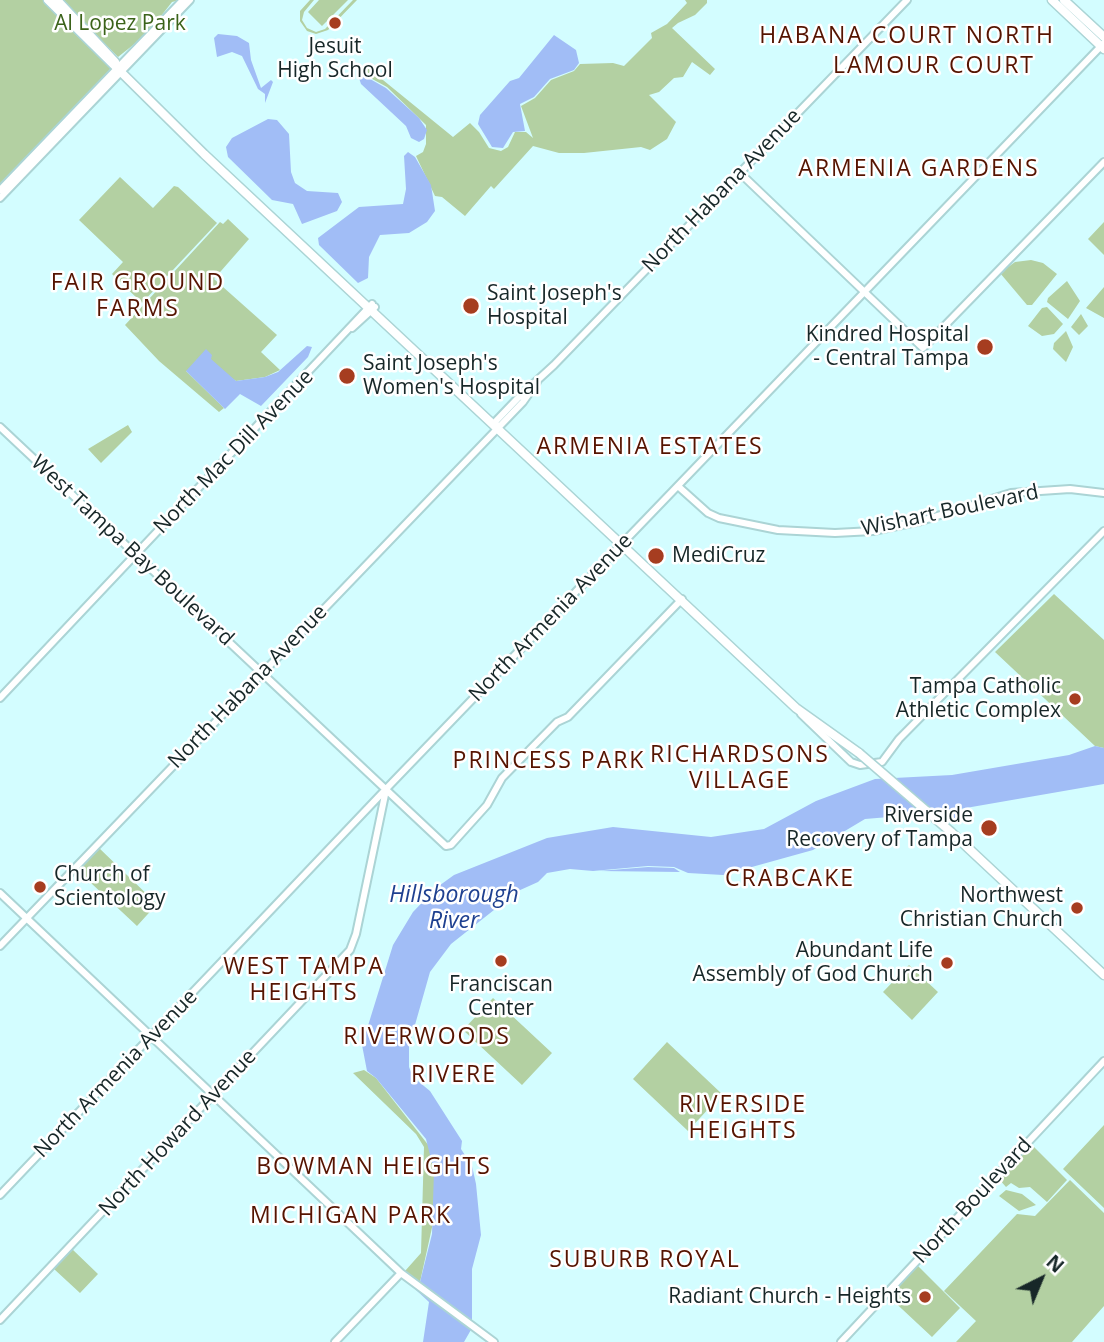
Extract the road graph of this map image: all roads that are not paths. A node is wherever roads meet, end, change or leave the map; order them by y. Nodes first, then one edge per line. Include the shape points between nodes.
1 (48, 0) edge
2 (57, 0) edge
3 (183, 0) edge
4 (190, 0) edge
5 (907, 0) edge
6 (1052, 0) edge
7 (1065, 0) edge
8 (1103, 43) edge
9 (119, 69) junction
10 (37, 155) junction
11 (1104, 162) edge
12 (739, 172) junction
13 (0, 190) edge
14 (0, 198) edge
15 (864, 291) junction
16 (372, 307) junction
17 (497, 424) junction
18 (0, 427) edge
19 (679, 486) junction
20 (1104, 493) edge
21 (1104, 531) edge
22 (622, 543) junction
23 (136, 555) junction
24 (681, 599) junction
25 (262, 673) junction
26 (0, 698) edge
27 (826, 733) junction
28 (386, 789) junction
29 (398, 800) junction
30 (381, 811) junction
31 (0, 893) edge
32 (27, 918) junction
33 (0, 946) edge
34 (1104, 975) edge
35 (151, 1037) junction
36 (1104, 1061) edge
37 (214, 1095) junction
38 (0, 1195) edge
39 (401, 1273) junction
40 (0, 1320) edge
41 (335, 1342) edge
42 (494, 1342) edge
43 (842, 1342) edge

1 - 9 main road
2 - 9 main road
3 - 9 street
4 - 9 street
5 - 12 street, North Habana Avenue
6 - 8 main road
7 - 8 main road
8 - 15 street, North Armenia Avenue
9 - 10 street
9 - 16 main road
10 - 13 street
10 - 14 street
11 - 15 street via 923,348
12 - 15 street
12 - 17 street, North Habana Avenue
15 - 19 street, North Armenia Avenue
16 - 17 main road
16 - 23 street, North Mac Dill Avenue
17 - 22 main road
17 - 25 street, North Habana Avenue
18 - 23 street, West Tampa Bay Boulevard
19 - 20 street, Wishart Boulevard via 713,515 792,531 854,532 921,521 1011,493 1070,489
19 - 22 street, North Armenia Avenue
21 - 27 street via 899,739 886,759 873,766 851,762
22 - 24 main road
22 - 28 street, North Armenia Avenue
23 - 25 street, West Tampa Bay Boulevard
23 - 26 street, North Mac Dill Avenue
24 - 27 main road
24 - 29 street, West Tampa Bay Boulevard via 568,717 557,722 502,778 490,802 448,846
25 - 28 street, West Tampa Bay Boulevard
25 - 32 street, North Habana Avenue
27 - 34 main road, bridge via 859,753 951,832
28 - 29 street, West Tampa Bay Boulevard
28 - 30 street
28 - 35 street, North Armenia Avenue
29 - 30 street via 390,801
30 - 37 street, North Howard Avenue via 353,945
31 - 32 street
32 - 33 street, North Habana Avenue
32 - 35 street
35 - 37 street
35 - 38 street, North Armenia Avenue
36 - 43 street, North Boulevard
37 - 39 street
37 - 40 street, North Howard Avenue
39 - 41 street
39 - 42 street

